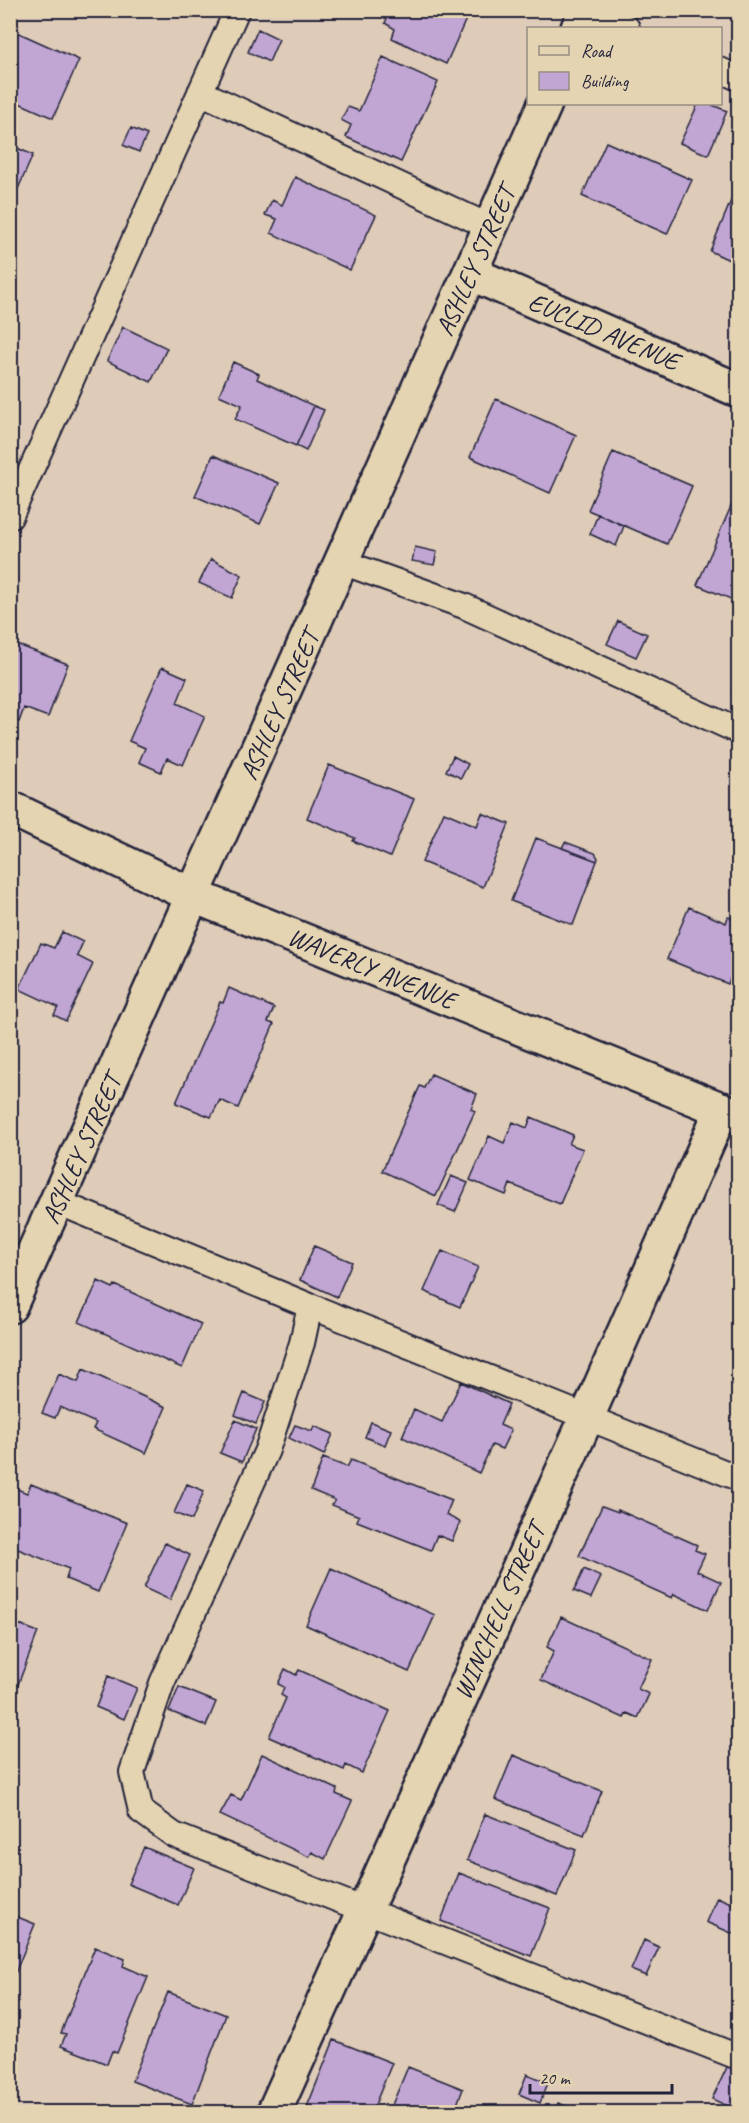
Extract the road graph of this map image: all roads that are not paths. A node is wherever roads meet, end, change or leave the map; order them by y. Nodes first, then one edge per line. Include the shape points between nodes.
1 (237, 10) edge
2 (587, 10) edge
3 (578, 27) edge
4 (625, 27) edge
5 (722, 71) edge
6 (738, 78) edge
7 (200, 92) junction
8 (545, 105) edge
9 (490, 227) junction
10 (470, 273) junction
11 (738, 390) edge
12 (10, 517) edge
13 (342, 562) junction
14 (738, 731) edge
15 (10, 808) edge
16 (194, 896) junction
17 (730, 1113) edge
18 (57, 1202) junction
19 (10, 1306) edge
20 (310, 1306) junction
21 (587, 1417) junction
22 (738, 1478) edge
23 (365, 1910) junction
24 (738, 2056) edge
25 (274, 2112) edge

1 - 7 lane
2 - 3 street
2 - 4 lane
5 - 6 lane
7 - 9 lane
7 - 12 lane
8 - 9 street, ASHLEY STREET
9 - 10 street, ASHLEY STREET
10 - 11 street, EUCLID AVENUE
10 - 13 street, ASHLEY STREET
13 - 14 lane via 464,606
13 - 16 street, ASHLEY STREET
15 - 16 street, WAVERLY AVENUE
16 - 17 street, WAVERLY AVENUE
16 - 18 street, ASHLEY STREET
17 - 21 street, WINCHELL STREET
18 - 19 street, ASHLEY STREET
18 - 20 lane
20 - 21 lane
20 - 23 lane via 267,1450 162,1683 132,1772 141,1811 174,1835
21 - 22 lane
21 - 23 street, WINCHELL STREET
23 - 24 lane
23 - 25 street, WINCHELL STREET

